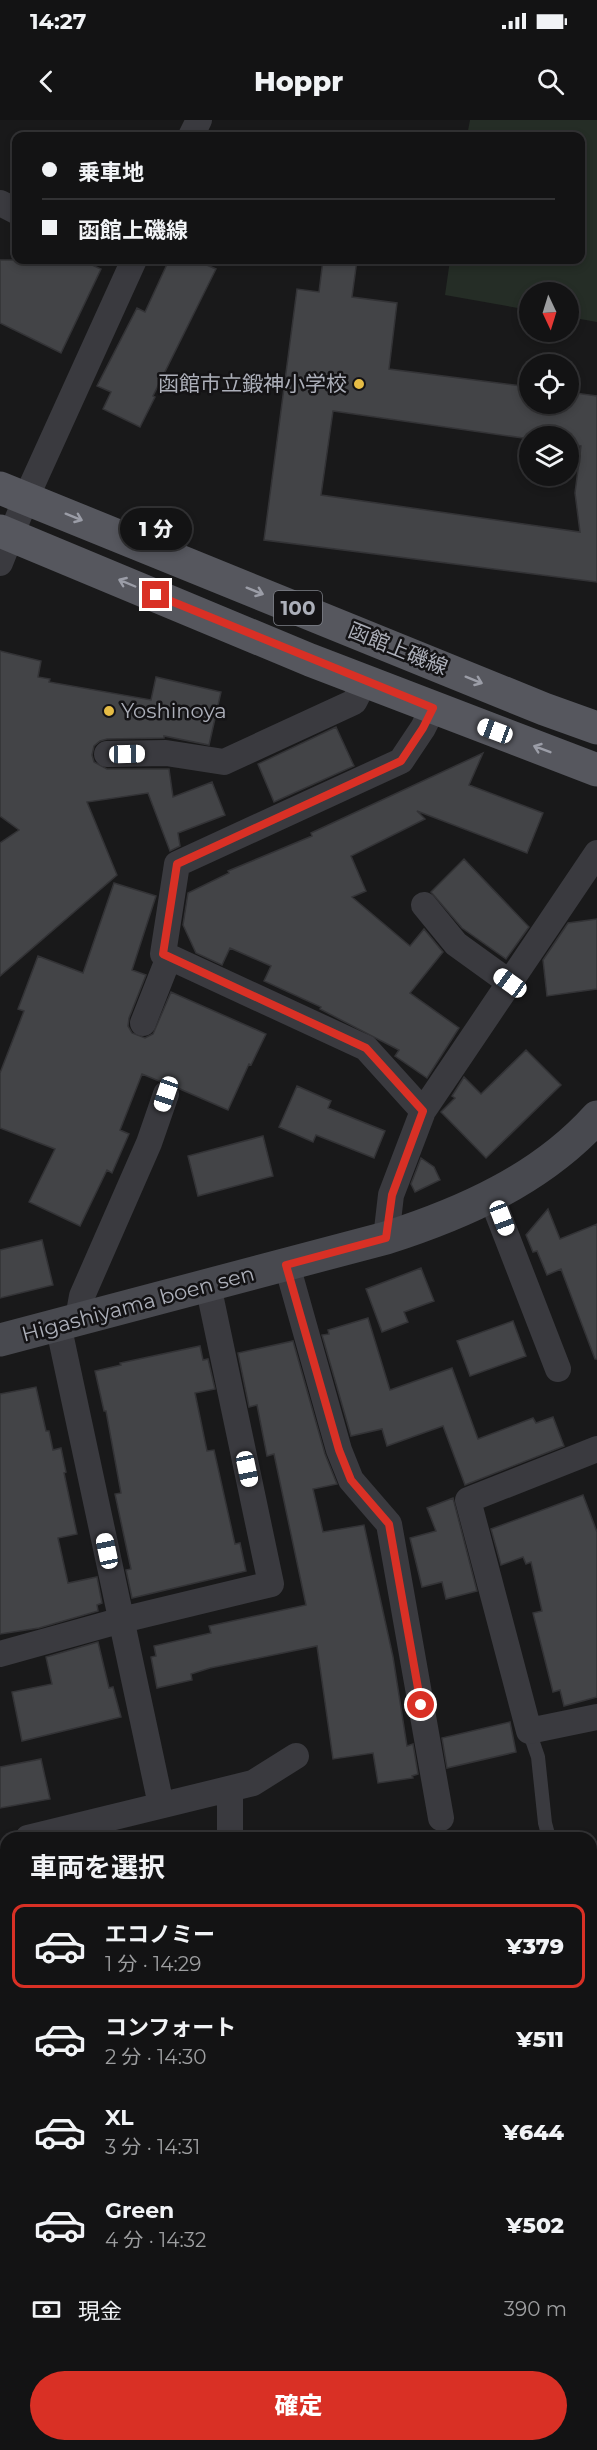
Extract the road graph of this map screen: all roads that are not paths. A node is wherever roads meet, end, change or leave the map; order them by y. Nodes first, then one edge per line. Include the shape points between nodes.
1 (126, 264) edge
2 (13, 493) edge
3 (4, 543) edge
4 (365, 681) junction
5 (433, 708) junction
6 (597, 728) edge
7 (107, 754) dead end
8 (597, 770) edge
9 (597, 854) edge
10 (424, 905) dead end
11 (169, 957) junction
12 (510, 983) junction
13 (143, 1023) dead end
14 (166, 1094) dead end
15 (423, 1111) junction
16 (597, 1117) edge
17 (491, 1196) junction
18 (386, 1238) junction
19 (286, 1265) junction
20 (208, 1285) junction
21 (68, 1321) junction
22 (0, 1340) edge
23 (558, 1369) dead end
24 (597, 1449) edge
25 (122, 1620) junction
26 (0, 1654) edge
27 (597, 1718) edge
28 (529, 1731) junction
29 (296, 1756) dead end
30 (230, 1789) junction
31 (161, 1805) junction
32 (441, 1818) dead end
33 (52, 1832) edge
34 (230, 1832) edge
35 (547, 1832) edge

1 - 2 street
2 - 3 street
2 -> 6 main road, 函館上磯線 / 100
4 -> 3 main road, 函館上磯線 / 100
4 - 5 main road, 函館上磯線 / 100
4 - 7 street via 354,702 224,762 166,753
8 -> 5 main road, 函館上磯線 / 100
5 - 11 street via 401,761 177,864 163,954
9 - 12 street
10 - 12 street via 456,944
11 - 13 street
11 - 15 street via 366,1048
12 - 15 street
14 - 21 street via 150,1143
15 - 18 street via 392,1195
16 - 17 street, Higashiyama boen sen via 540,1168
17 - 18 street, Higashiyama boen sen via 432,1223
17 - 23 street
18 - 19 street, Higashiyama boen sen
19 - 20 street, Higashiyama boen sen
19 - 32 street via 339,1450 351,1480 389,1524
20 - 21 street, Higashiyama boen sen
20 - 25 street via 271,1584
21 - 22 street, Higashiyama boen sen
21 - 25 street
24 - 28 street via 468,1500
25 - 26 street
25 - 31 street
27 - 28 street
28 - 35 lane via 538,1757
29 - 30 street via 253,1784
30 - 31 street
30 - 34 street
31 - 33 street

